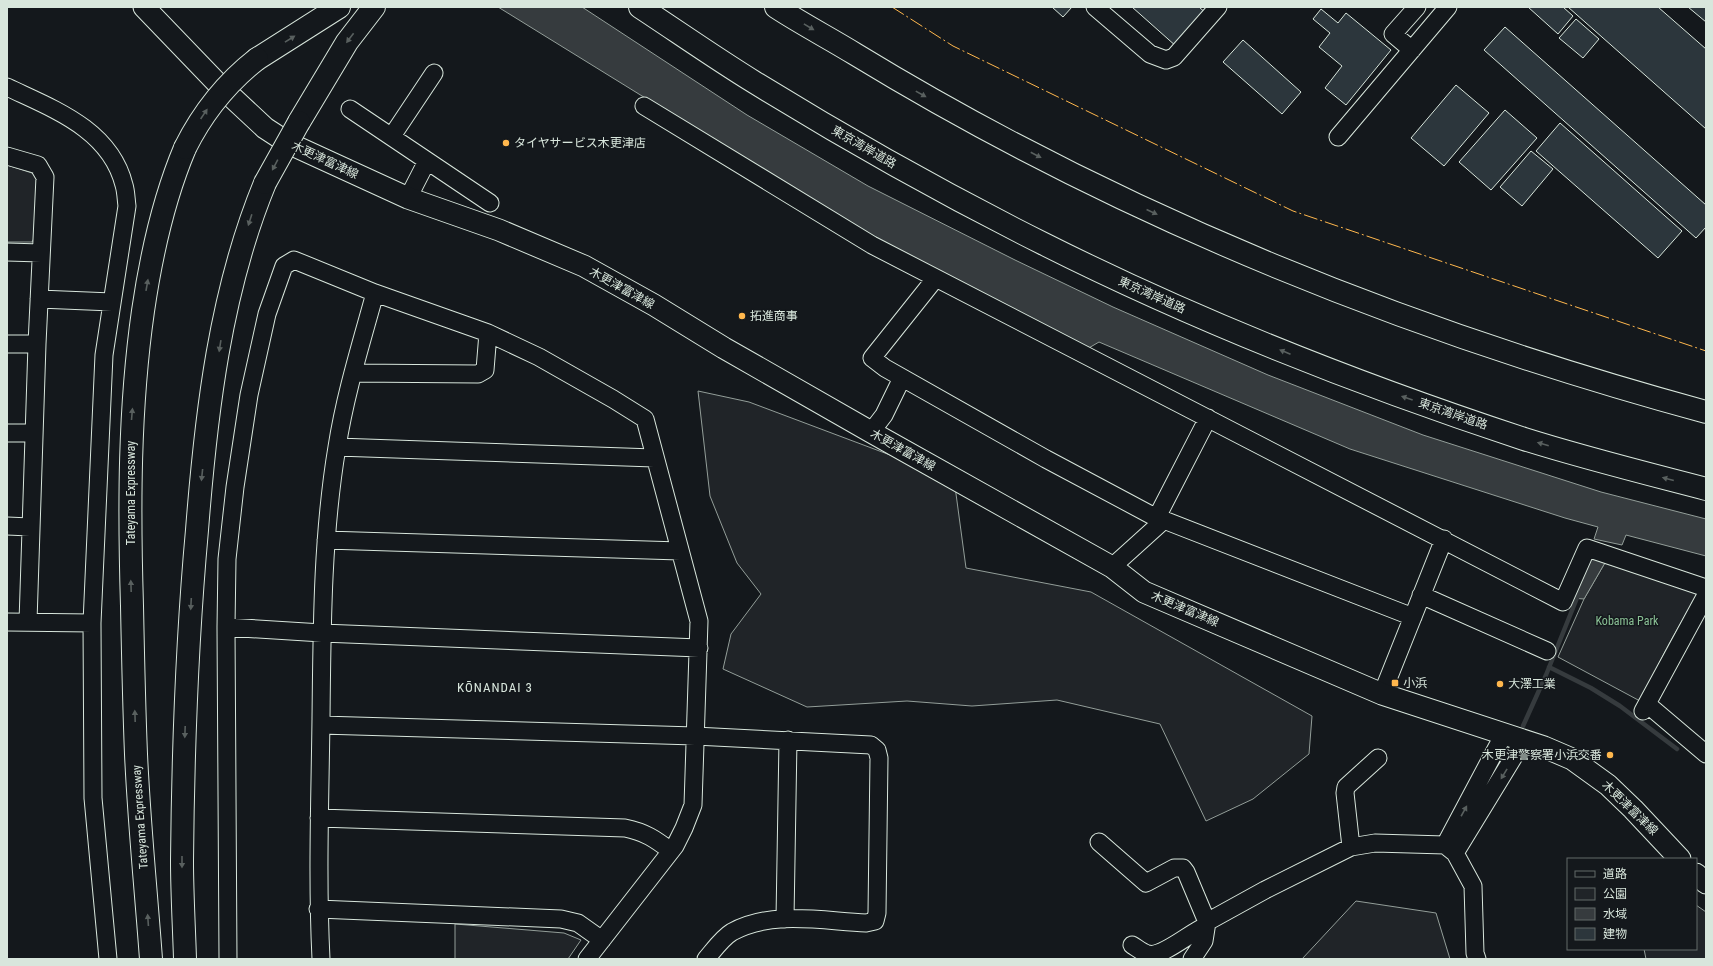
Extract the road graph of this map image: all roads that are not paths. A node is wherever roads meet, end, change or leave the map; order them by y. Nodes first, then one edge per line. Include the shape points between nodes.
1 (144, 7) edge
2 (339, 7) edge
3 (374, 7) edge
4 (640, 7) edge
5 (776, 7) edge
6 (1095, 7) edge
7 (1218, 7) edge
8 (1417, 7) edge
9 (1448, 7) edge
10 (1412, 50) junction
11 (434, 73) dead end
12 (7, 87) edge
13 (644, 106) dead end
14 (350, 109) dead end
15 (392, 136) junction
16 (1338, 137) dead end
17 (7, 156) edge
18 (428, 161) junction
19 (408, 198) junction
20 (490, 204) dead end
21 (7, 252) edge
22 (41, 253) junction
23 (935, 279) junction
24 (375, 293) junction
25 (39, 299) junction
26 (112, 302) junction
27 (488, 334) junction
28 (7, 344) edge
29 (37, 344) junction
30 (353, 373) junction
31 (902, 378) junction
32 (1706, 412) edge
33 (1208, 418) junction
34 (34, 432) junction
35 (871, 432) junction
36 (7, 433) edge
37 (337, 446) junction
38 (654, 458) junction
39 (1706, 489) edge
40 (1160, 518) junction
41 (7, 526) edge
42 (30, 526) junction
43 (1444, 539) junction
44 (326, 540) junction
45 (680, 551) junction
46 (1112, 568) junction
47 (1706, 588) edge
48 (1421, 595) junction
49 (1706, 595) edge
50 (1413, 617) junction
51 (7, 622) edge
52 (28, 622) junction
53 (92, 623) junction
54 (226, 627) junction
55 (322, 633) junction
56 (699, 648) junction
57 (1547, 651) dead end
58 (1382, 694) junction
59 (321, 725) junction
60 (1504, 734) junction
61 (696, 736) junction
62 (788, 740) junction
63 (1524, 740) junction
64 (1706, 754) edge
65 (1378, 758) dead end
66 (320, 818) junction
67 (1099, 842) dead end
68 (1351, 847) junction
69 (1450, 849) junction
70 (671, 851) junction
71 (1679, 858) edge
72 (1697, 875) edge
73 (1706, 883) edge
74 (318, 909) junction
75 (785, 919) junction
76 (1207, 924) junction
77 (602, 940) junction
78 (1132, 945) dead end
79 (108, 959) edge
80 (151, 959) edge
81 (185, 959) edge
82 (228, 959) edge
83 (321, 959) edge
84 (587, 959) edge
85 (706, 959) edge
86 (1192, 959) edge
87 (1477, 959) edge

1 - 19 main road, 木更津富津線 via 220,86 265,128 288,144
80 -> 2 highway, Tateyama Expressway, bridge via 136,755 130,555 131,429 138,348 157,233 185,148 202,116 220,93 257,60
3 -> 81 highway, bridge via 347,42 265,184 252,213 239,254 224,317 208,417 192,579 182,862
39 -> 4 highway, 東京湾岸道路 via 1526,439 1379,388 1292,355 1127,284 980,211 867,150 751,80
5 -> 32 highway via 902,83 1008,141 1242,253 1327,288 1455,335 1586,378
6 - 7 street via 1150,54 1166,60 1174,57
8 - 10 street via 1393,34
9 - 10 street
10 - 16 street
11 - 15 street
12 - 26 street via 68,116 95,135 118,166 128,206
13 - 23 street via 872,245
14 - 15 street
15 - 18 street
17 - 22 street via 38,165 45,177
18 - 19 street
18 - 20 street
19 - 35 main road, 木更津富津線 via 499,230 584,266
21 - 22 street
22 - 25 street
23 - 31 street via 872,358
23 - 33 street
24 - 27 street
24 - 30 street
24 - 54 street via 294,260 284,266 267,314 249,395 227,559
25 - 26 street
25 - 29 street
26 - 53 street via 104,355
27 - 30 street via 485,370 478,374
27 - 38 street via 539,358 645,419
28 - 29 street
29 - 34 street
30 - 37 street
31 - 35 street via 884,415
31 - 40 street via 1046,459
33 - 40 street
33 - 43 street
34 - 36 street
34 - 42 street
35 - 46 main road, 木更津富津線
37 - 38 street
37 - 44 street
38 - 45 street
40 - 46 street
40 - 50 street
41 - 42 street
42 - 52 street
43 - 47 street via 1563,602 1587,548
43 - 48 street
44 - 45 street
44 - 55 street
45 - 56 street via 699,621
46 - 58 main road, 木更津富津線 via 1144,592
48 - 50 street
48 - 57 street
49 - 64 street via 1645,708
50 - 58 street
51 - 52 street
52 - 53 street
53 - 79 street via 93,798
54 - 55 street
54 - 82 street
55 - 56 street
55 - 59 street
56 - 61 street
58 - 60 main road, 木更津富津線
59 - 61 street
59 - 66 street
60 - 63 main road, 木更津富津線
69 -> 60 street
61 - 62 street
61 - 70 street via 693,806
62 - 75 street
62 - 75 street via 871,745 877,750 877,913 875,921 866,923
63 -> 69 street
63 - 71 main road, 木更津富津線 via 1572,759 1608,785
65 - 68 street via 1346,787
66 - 70 street via 625,828 650,835
66 - 74 street
67 - 76 street via 1146,883 1174,868 1183,868
68 - 69 street via 1375,843
68 - 76 street via 1265,890
69 - 87 street via 1473,886
70 - 77 street
72 - 73 main road
74 - 77 street via 561,919 578,924
74 - 83 street
75 - 85 street via 754,923 731,933
76 - 78 street via 1162,953 1149,955
76 - 86 street via 1204,941
77 - 84 street

